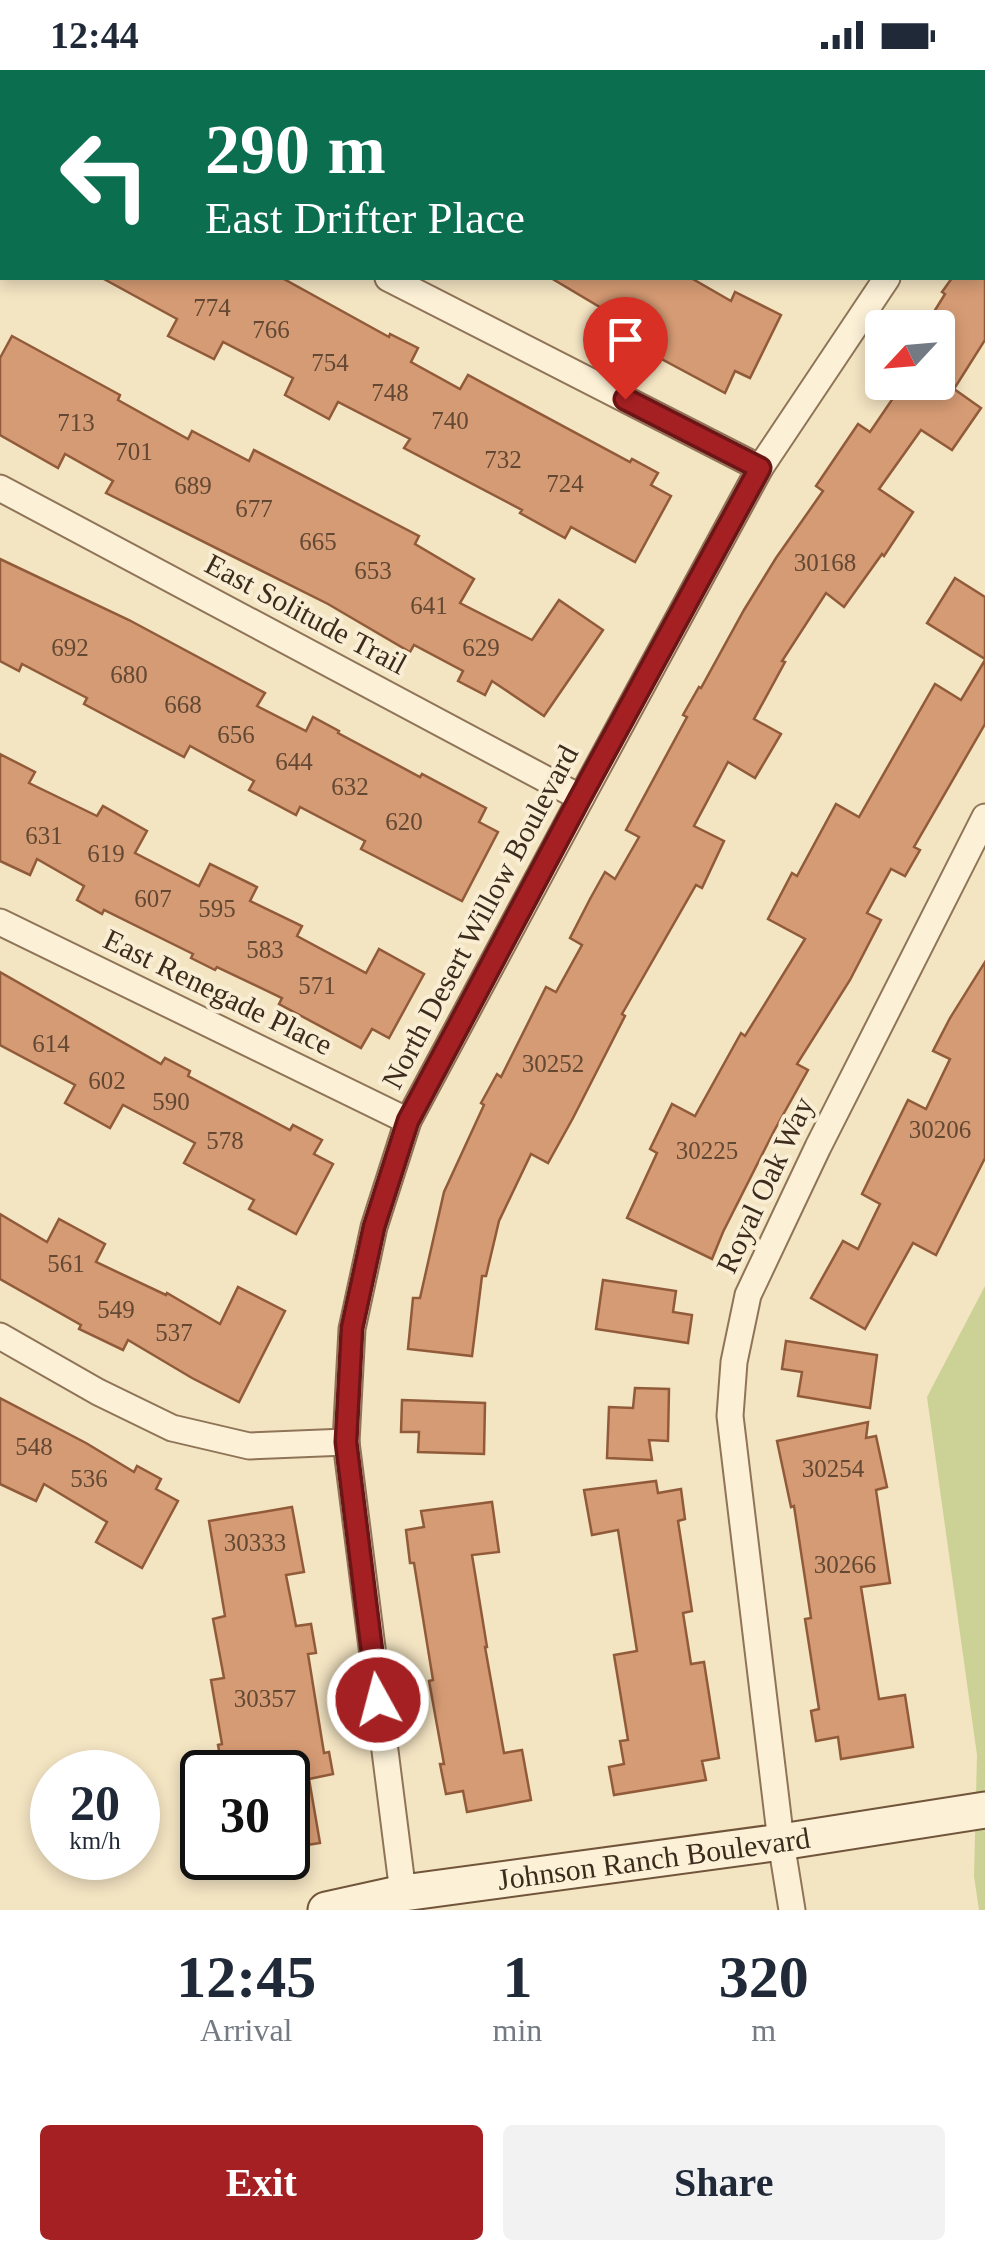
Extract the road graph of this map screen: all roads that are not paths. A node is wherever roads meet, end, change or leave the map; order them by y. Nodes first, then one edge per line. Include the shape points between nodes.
1 (392, 280) edge
2 (886, 280) edge
3 (760, 468) junction
4 (0, 488) edge
5 (580, 798) junction
6 (985, 817) edge
7 (0, 922) edge
8 (408, 1121) junction
9 (0, 1336) edge
10 (346, 1442) junction
11 (985, 1810) edge
12 (781, 1842) junction
13 (403, 1893) junction
14 (326, 1910) edge
15 (792, 1910) edge

1 - 3 street
2 - 3 street, North Desert Willow Boulevard
3 - 5 street, North Desert Willow Boulevard
4 - 5 street, East Solitude Trail
5 - 8 street, North Desert Willow Boulevard
6 - 12 street, Royal Oak Way via 748,1295 734,1362 730,1416
7 - 8 street, East Renegade Place
8 - 10 street, North Desert Willow Boulevard via 374,1227 352,1328
9 - 10 street via 172,1428 250,1446
10 - 13 street, North Desert Willow Boulevard
11 - 12 street, Johnson Ranch Boulevard
12 - 13 street, Johnson Ranch Boulevard
12 - 15 street, Royal Oak Way
13 - 14 street, Johnson Ranch Boulevard

